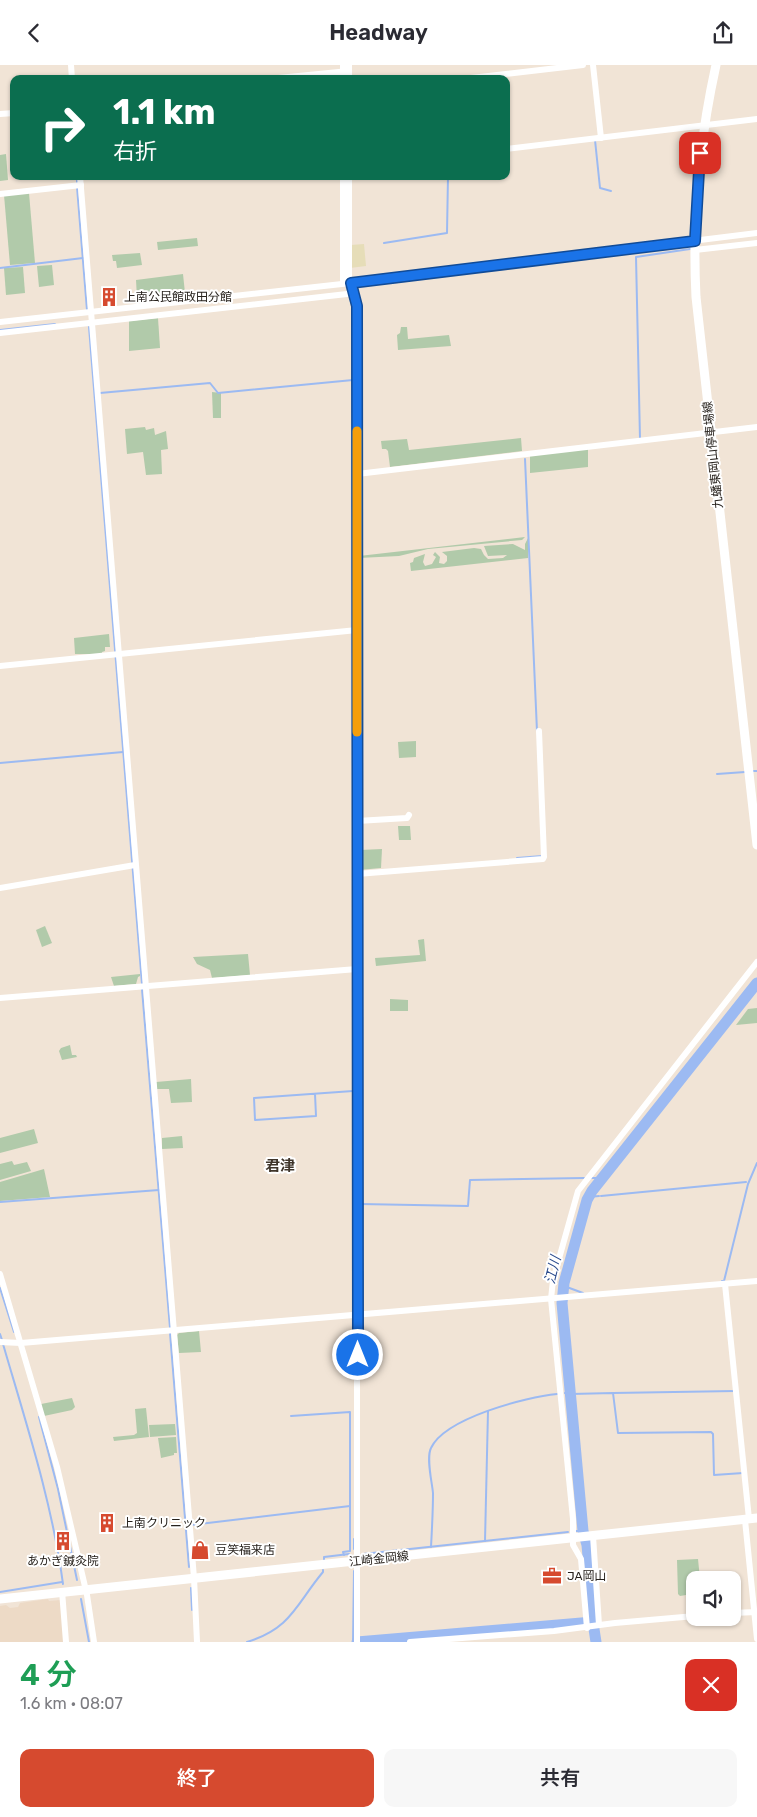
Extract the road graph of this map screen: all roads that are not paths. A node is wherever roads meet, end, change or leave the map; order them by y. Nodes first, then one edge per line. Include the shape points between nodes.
1 (583, 65) edge
2 (592, 65) edge
3 (716, 65) edge
4 (346, 72) edge
5 (313, 75) edge
6 (497, 75) edge
7 (757, 119) edge
8 (704, 125) junction
9 (601, 136) junction
10 (510, 148) edge
11 (79, 180) edge
12 (343, 180) edge
13 (349, 180) edge
14 (78, 185) junction
15 (0, 194) edge
16 (757, 233) edge
17 (757, 243) edge
18 (695, 245) junction
19 (345, 288) junction
20 (92, 318) junction
21 (0, 322) edge
22 (0, 333) edge
23 (757, 427) edge
24 (710, 432) junction
25 (357, 474) junction
26 (355, 631) junction
27 (116, 655) junction
28 (0, 666) edge
29 (539, 731) dead end
30 (408, 815) dead end
31 (357, 821) junction
32 (757, 845) edge
33 (133, 865) junction
34 (357, 874) junction
35 (0, 888) edge
36 (757, 962) edge
37 (354, 969) junction
38 (143, 985) junction
39 (0, 998) edge
40 (0, 1273) edge
41 (757, 1281) edge
42 (725, 1284) junction
43 (553, 1298) junction
44 (355, 1315) junction
45 (172, 1331) junction
46 (2, 1342) edge
47 (21, 1343) junction
48 (750, 1519) edge
49 (592, 1536) junction
50 (575, 1538) junction
51 (358, 1561) junction
52 (194, 1578) junction
53 (85, 1589) junction
54 (62, 1591) junction
55 (0, 1599) edge
56 (755, 1612) edge
57 (741, 1613) edge
58 (686, 1617) edge
59 (586, 1624) junction
60 (599, 1625) junction
61 (757, 1639) edge
62 (357, 1641) edge
63 (66, 1642) edge
64 (94, 1642) edge
65 (197, 1642) edge
66 (410, 1642) edge

1 - 6 street
2 - 9 street
3 - 8 main road, 九蟠東岡山停車場線
4 - 5 street
7 - 8 street
8 - 9 street
8 - 18 main road, 九蟠東岡山停車場線 via 698,167
9 - 10 street
11 - 14 street
12 - 19 street
13 - 19 street via 348,275
14 - 15 street
14 - 20 street
16 - 18 street
17 - 18 street
18 - 19 street
18 - 24 main road, 九蟠東岡山停車場線 via 697,305
19 - 20 street
19 - 20 street
19 - 25 street via 357,306
20 - 21 street
20 - 22 street
20 - 27 street
23 - 24 street
24 - 25 street
24 - 32 main road, 九蟠東岡山停車場線
25 - 26 street
26 - 27 street
26 - 31 street
27 - 28 street
27 - 33 street
29 - 34 street via 542,859
30 - 31 street
31 - 34 street
33 - 35 street
33 - 38 street
34 - 37 street
36 - 43 street via 578,1191 553,1280
37 - 38 street
37 - 44 street
38 - 39 street
38 - 45 street
40 - 47 street
41 - 42 street
42 - 43 street
42 - 48 street
43 - 44 street
43 - 50 street
44 - 45 street
44 - 51 street
45 - 47 street
45 - 52 street
46 - 47 street
47 - 53 street via 57,1467
48 - 49 main road, 江崎金岡線
48 - 56 street
49 - 50 main road, 江崎金岡線
49 - 60 street
50 - 51 main road, 江崎金岡線
50 - 59 street via 573,1545 581,1559
51 - 52 main road, 江崎金岡線
51 - 62 street
52 - 53 main road, 江崎金岡線
52 - 65 street
53 - 54 main road, 江崎金岡線
53 - 64 street
54 - 55 main road, 江崎金岡線
54 - 63 street
56 - 57 street
56 - 61 street
58 - 60 street
59 - 60 street
59 - 66 street

